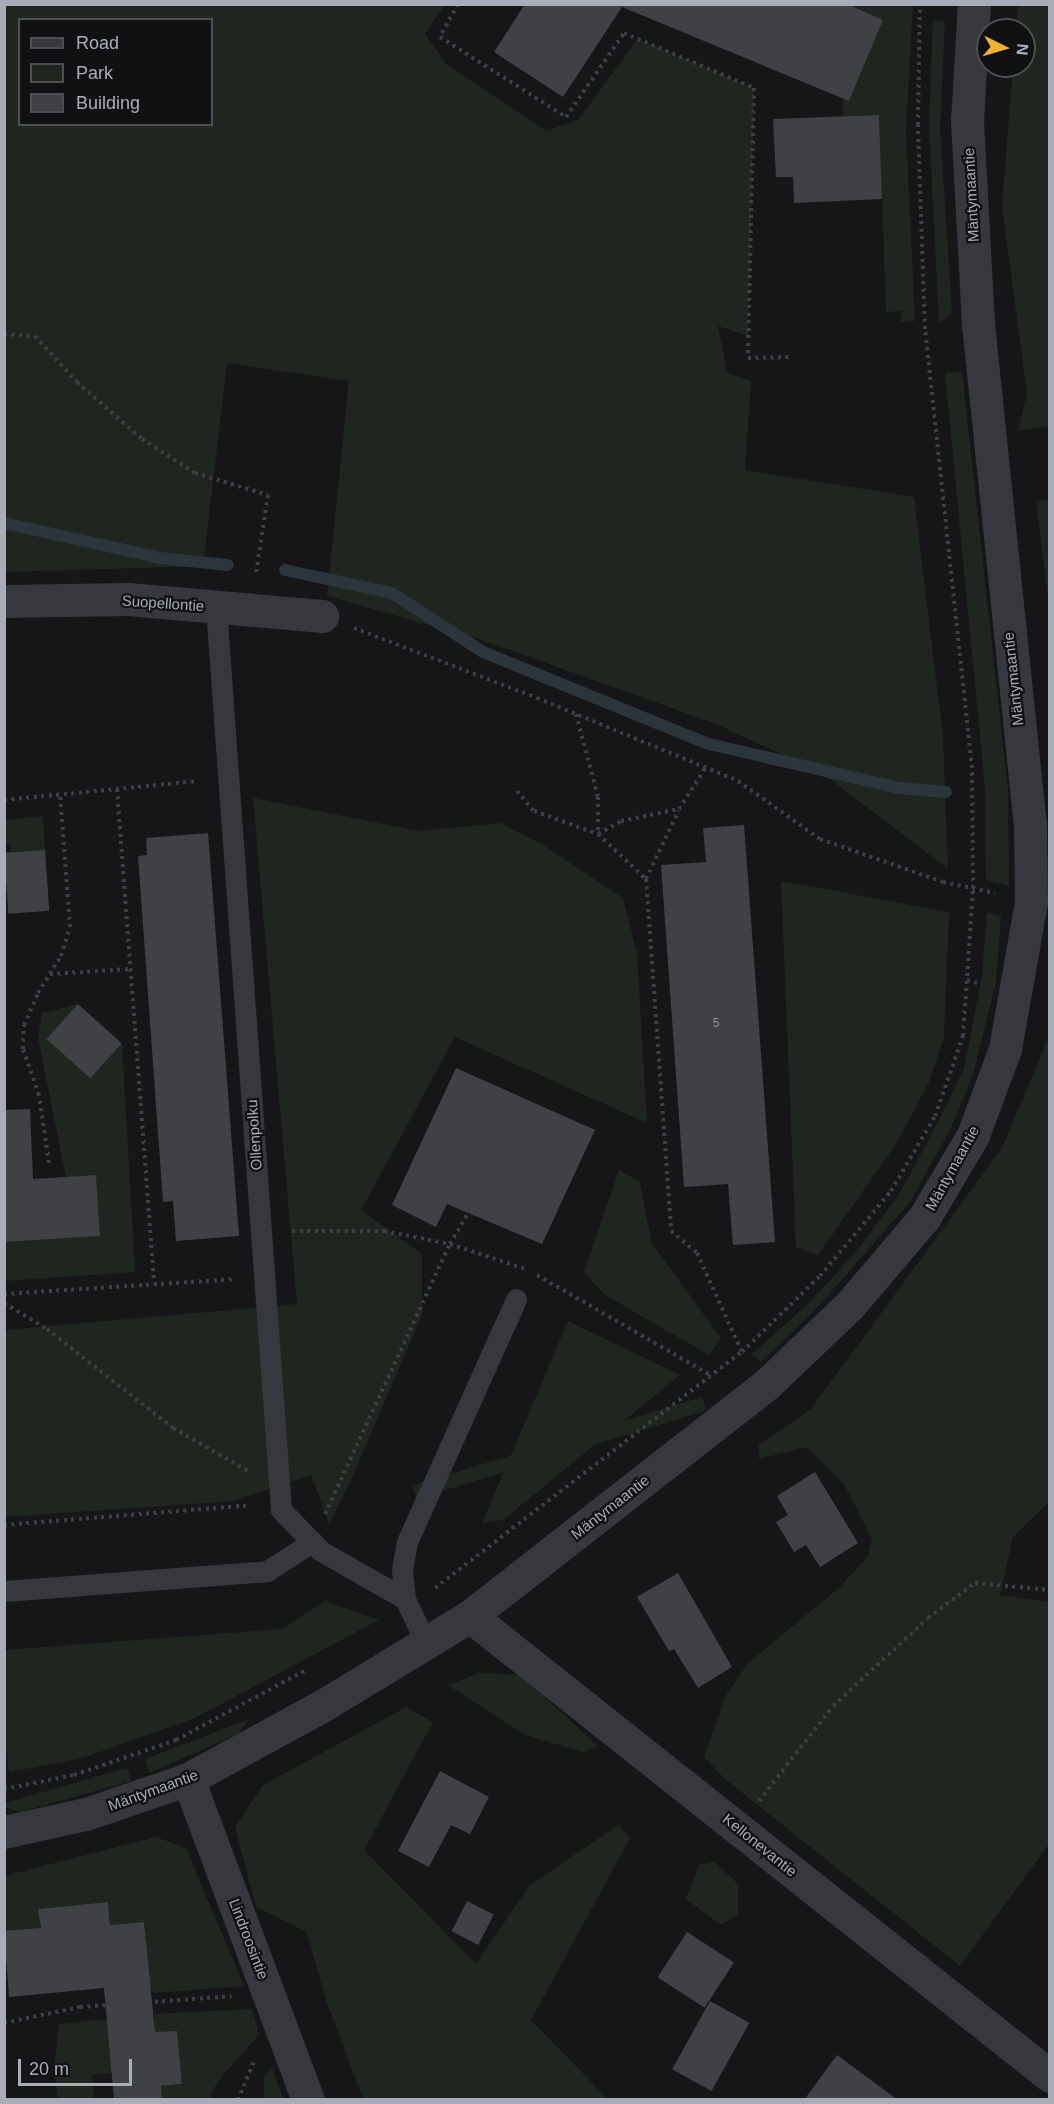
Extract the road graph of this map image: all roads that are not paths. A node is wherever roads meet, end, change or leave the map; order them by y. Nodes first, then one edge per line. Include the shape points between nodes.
1 (974, 4) edge
2 (4, 602) edge
3 (216, 607) junction
4 (322, 616) road end
5 (1040, 905) edge
6 (516, 1299) dead end
7 (312, 1542) junction
8 (4, 1591) edge
9 (407, 1603) junction
10 (470, 1616) junction
11 (426, 1643) junction
12 (188, 1779) junction
13 (4, 1832) edge
14 (1050, 2076) edge
15 (308, 2100) edge

1 - 5 street, Mäntymaantie via 967,121 978,324
2 - 3 street, Suopellontie via 128,599
3 - 4 street, Suopellontie
3 - 7 lane, Ollenpolku via 280,1503 281,1510
5 - 10 street, Mäntymaantie via 1005,1049 973,1135 924,1218 849,1306 767,1384
6 - 9 lane via 407,1542 402,1570
7 - 8 lane via 267,1571
7 - 9 lane
9 - 11 lane
10 - 11 street, Mäntymaantie
10 - 14 street, Kellonevantie
11 - 12 street, Mäntymaantie
12 - 13 street, Mäntymaantie via 86,1814
12 - 15 street, Lindroosintie

